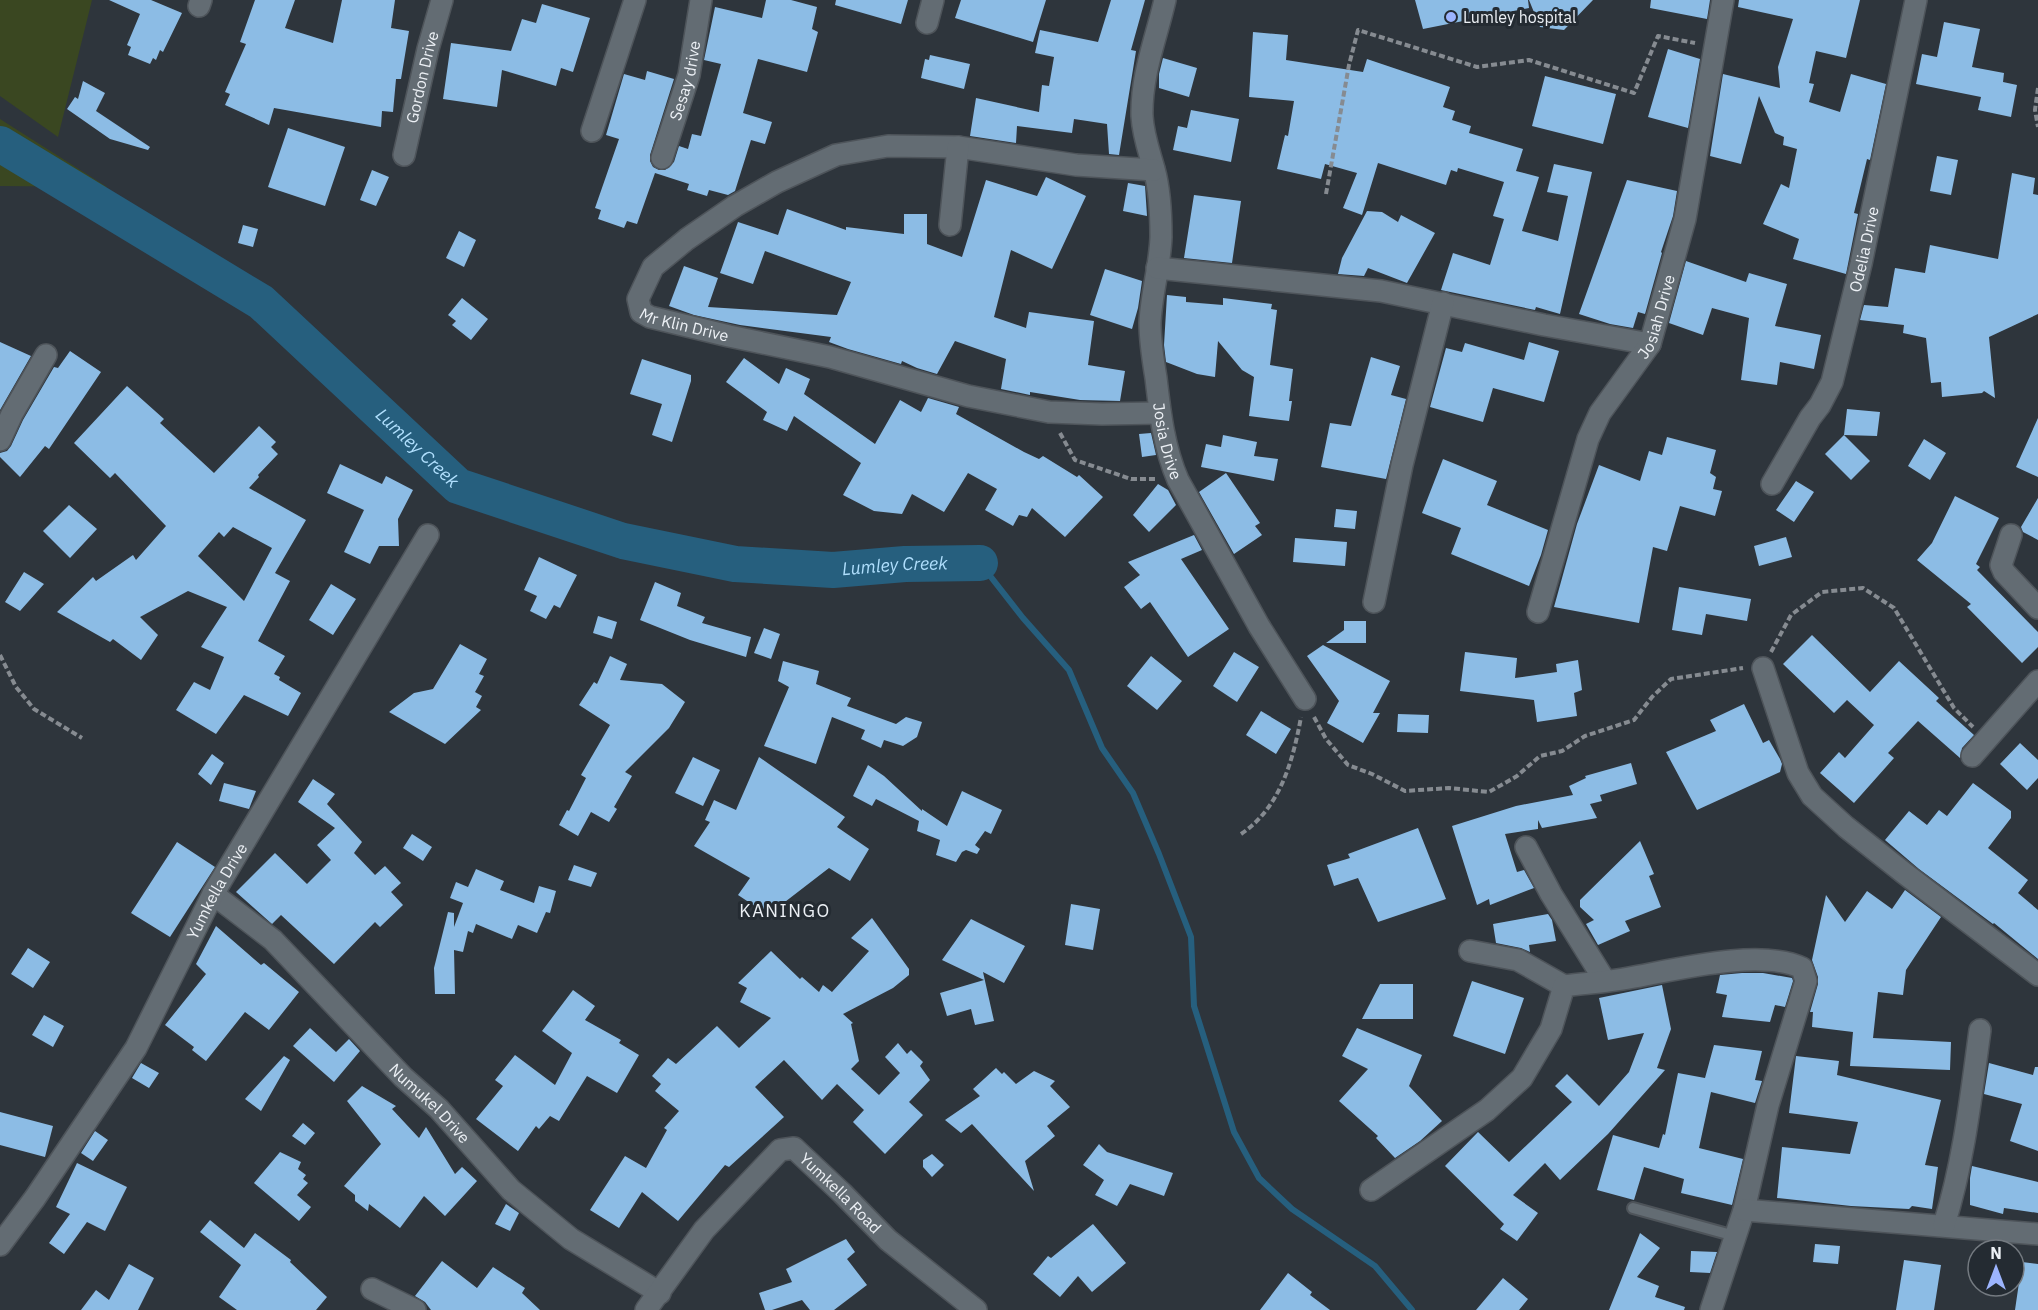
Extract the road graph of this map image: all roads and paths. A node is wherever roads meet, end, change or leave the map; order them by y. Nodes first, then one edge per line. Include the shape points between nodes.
1 (442, 0) edge
2 (634, 0) edge
3 (701, 0) edge
4 (933, 0) edge
5 (1165, 0) edge
6 (1724, 0) edge
7 (1916, 0) edge
8 (927, 23) dead end
9 (1716, 47) junction
10 (2038, 88) edge
11 (2038, 127) edge
12 (592, 131) dead end
13 (958, 147) junction
14 (404, 155) dead end
15 (662, 158) dead end
16 (1154, 170) junction
17 (1326, 194) dead end
18 (950, 225) dead end
19 (1157, 268) junction
20 (1443, 303) junction
21 (1650, 344) junction
22 (46, 355) dead end
23 (1049, 412) junction
24 (1160, 413) junction
25 (0, 440) edge
26 (1178, 480) junction
27 (1772, 484) dead end
28 (428, 535) dead end
29 (2011, 535) dead end
30 (1374, 602) dead end
31 (2038, 608) edge
32 (1538, 612) dead end
33 (0, 655) edge
34 (1763, 668) junction
35 (2038, 681) edge
36 (1305, 699) junction
37 (82, 738) dead end
38 (1986, 740) junction
39 (1972, 756) dead end
40 (1241, 834) dead end
41 (1526, 847) dead end
42 (213, 894) junction
43 (1470, 951) dead end
44 (2038, 975) edge
45 (1605, 981) junction
46 (1564, 986) junction
47 (1980, 1030) dead end
48 (1371, 1190) dead end
49 (1633, 1208) dead end
50 (1744, 1210) junction
51 (1944, 1225) junction
52 (2038, 1234) edge
53 (1735, 1236) junction
54 (0, 1245) edge
55 (372, 1289) dead end
56 (660, 1293) junction
57 (415, 1310) edge
58 (646, 1310) edge
59 (976, 1310) edge
60 (1711, 1310) edge

1 - 14 street, Gordon Drive
2 - 12 street
3 - 15 street, Sesay drive via 688,75
4 - 8 street
5 - 16 street, Josia Drive via 1144,84 1145,143
6 - 9 street, Josiah Drive
7 - 27 street, Odelia Drive via 1832,382
9 - 17 path via 1658,36 1634,93 1529,60 1477,67 1358,30
9 - 21 street, Josiah Drive via 1685,219
10 - 11 path
13 - 16 street, Mr Klin Drive via 1076,165
13 - 18 street
13 - 23 street, Mr Klin Drive via 888,146 836,155 777,182 735,206 653,267 638,299 642,312 729,336 830,357 968,396
16 - 19 street, Josia Drive via 1161,238
19 - 20 street via 1381,291
19 - 24 street, Josia Drive via 1150,322
20 - 21 street
20 - 30 street via 1402,465
21 - 32 street, Josiah Drive via 1600,413 1588,439
22 - 25 street
23 - 24 street, Mr Klin Drive
23 - 26 path via 1075,460 1131,479
24 - 26 street, Josia Drive
26 - 36 street, Josia Drive via 1259,626
28 - 42 street, Yumkella Drive
29 - 31 street via 2001,565
33 - 37 path via 16,687 34,709
34 - 36 path via 1671,679 1634,720 1585,736 1562,751 1540,756 1517,776 1489,792 1449,788 1405,791 1348,765 1326,739
34 - 38 path via 1791,615 1822,592 1863,588 1894,608 1954,708
34 - 44 street via 1798,772 1812,796 1887,860
35 - 38 street
36 - 40 path via 1287,774 1272,804 1254,826
38 - 39 street
41 - 45 street
42 - 54 street, Yumkella Drive via 136,1048
42 - 56 street, Numukel Drive via 273,940 403,1077 439,1109 511,1190 571,1239
43 - 46 street via 1518,960
45 - 46 street
45 - 50 street via 1758,960 1802,968 1806,981 1768,1105
46 - 48 street via 1551,1029 1522,1078 1487,1110
47 - 51 street via 1969,1118
49 - 53 lane
50 - 51 street
50 - 53 street
51 - 52 street
53 - 60 street
55 - 57 street
56 - 58 street, Yumkella Road
56 - 59 street, Yumkella Road via 704,1230 780,1150 794,1148 888,1240

